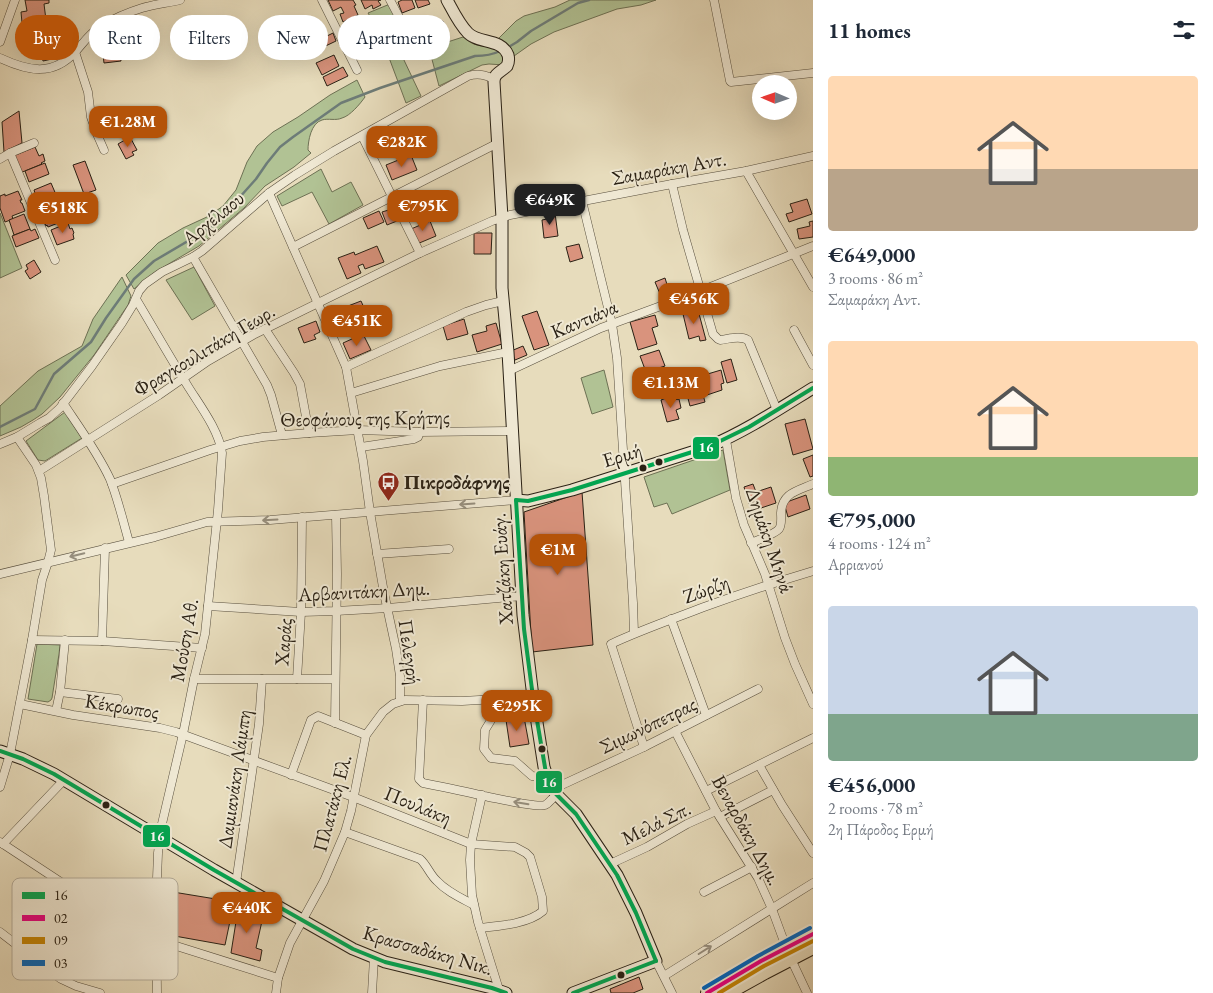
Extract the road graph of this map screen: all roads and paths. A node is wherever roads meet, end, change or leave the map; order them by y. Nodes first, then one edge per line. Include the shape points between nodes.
1 (15, 0) edge
2 (180, 0) edge
3 (322, 0) edge
4 (390, 0) edge
5 (447, 0) edge
6 (714, 0) edge
7 (398, 15) edge
8 (0, 42) edge
9 (79, 47) edge
10 (0, 58) edge
11 (65, 60) edge
12 (78, 60) edge
13 (357, 70) dead end
14 (813, 73) edge
15 (494, 79) junction
16 (362, 136) junction
17 (498, 143) junction
18 (34, 144) dead end
19 (104, 150) dead end
20 (10, 153) junction
21 (813, 156) edge
22 (0, 159) edge
23 (746, 171) junction
24 (672, 184) junction
25 (270, 193) junction
26 (393, 197) junction
27 (582, 201) junction
28 (502, 218) junction
29 (813, 246) edge
30 (293, 247) junction
31 (420, 253) junction
32 (794, 254) junction
33 (192, 257) junction
34 (55, 260) dead end
35 (813, 287) edge
36 (700, 291) junction
37 (136, 299) junction
38 (503, 301) junction
39 (317, 303) junction
40 (612, 324) junction
41 (265, 329) junction
42 (794, 330) dead end
43 (242, 341) junction
44 (508, 352) junction
45 (813, 365) edge
46 (346, 367) junction
47 (509, 371) junction
48 (183, 378) junction
49 (813, 388) edge
50 (351, 393) junction
51 (63, 403) junction
52 (777, 410) junction
53 (358, 430) junction
54 (512, 431) junction
55 (420, 432) junction
56 (309, 433) junction
57 (282, 435) junction
58 (17, 437) junction
59 (88, 440) junction
60 (726, 440) junction
61 (0, 444) edge
62 (221, 446) junction
63 (361, 447) junction
64 (38, 472) junction
65 (624, 474) junction
66 (112, 484) junction
67 (813, 484) edge
68 (516, 500) junction
69 (370, 512) junction
70 (336, 515) junction
71 (302, 518) junction
72 (217, 521) junction
73 (129, 542) junction
74 (751, 543) junction
75 (105, 548) junction
76 (449, 549) dead end
77 (377, 554) junction
78 (48, 562) junction
79 (813, 571) edge
80 (0, 574) edge
81 (769, 584) junction
82 (522, 596) junction
83 (208, 606) junction
84 (388, 608) junction
85 (336, 611) junction
86 (301, 612) junction
87 (672, 619) junction
88 (634, 634) junction
89 (32, 640) junction
90 (65, 640) junction
91 (102, 641) junction
92 (202, 648) junction
93 (194, 679) junction
94 (262, 679) junction
95 (297, 679) junction
96 (335, 679) junction
97 (758, 689) dead end
98 (60, 692) junction
99 (533, 696) junction
100 (515, 698) junction
101 (118, 699) dead end
102 (423, 700) junction
103 (400, 701) junction
104 (20, 704) junction
105 (813, 704) edge
106 (56, 712) junction
107 (706, 715) junction
108 (335, 723) junction
109 (675, 731) junction
110 (183, 734) junction
111 (366, 735) junction
112 (813, 738) edge
113 (644, 747) junction
114 (5, 753) edge
115 (254, 761) junction
116 (759, 766) junction
117 (291, 775) junction
118 (548, 778) junction
119 (64, 780) junction
120 (0, 787) edge
121 (773, 790) junction
122 (706, 791) junction
123 (555, 792) junction
124 (482, 795) junction
125 (354, 797) junction
126 (718, 814) junction
127 (345, 832) junction
128 (160, 837) junction
129 (1, 843) edge
130 (471, 844) junction
131 (813, 853) edge
132 (610, 864) junction
133 (752, 868) junction
134 (54, 878) edge
135 (157, 878) edge
136 (236, 883) junction
137 (813, 883) edge
138 (704, 892) dead end
139 (474, 905) junction
140 (772, 909) junction
141 (303, 921) junction
142 (480, 928) junction
143 (0, 932) edge
144 (813, 934) edge
145 (12, 941) edge
146 (178, 946) edge
147 (813, 948) edge
148 (788, 953) junction
149 (374, 958) junction
150 (656, 961) junction
151 (664, 976) junction
152 (278, 978) junction
153 (63, 980) edge
154 (156, 980) edge
155 (69, 984) junction
156 (502, 992) edge
157 (68, 993) edge
158 (100, 993) edge
159 (156, 993) edge
160 (276, 993) edge
161 (372, 993) edge
162 (573, 993) edge
163 (672, 993) edge
164 (707, 993) edge
165 (729, 993) edge
166 (807, 993) edge

1 - 8 street
2 - 9 street via 141,8 109,22 93,31
3 - 13 street
4 - 7 street
5 - 15 street via 470,34 506,51 508,64
6 - 14 street via 730,81
10 - 11 street via 38,70
12 - 19 street
15 - 16 street, Αρχέλαου via 480,74 468,76
15 - 17 street, Χατζάκη Ευάγ.
16 - 25 street, Αρχέλαου
16 - 26 street
17 - 26 street
17 - 28 street, Χατζάκη Ευάγ.
18 - 20 street
20 - 22 street
20 - 34 street
21 - 23 street, Σαμαράκη Αντ.
23 - 24 street, Σαμαράκη Αντ.
23 - 32 street
24 - 27 street, Σαμαράκη Αντ.
24 - 36 street
25 - 30 street, Πελεγρή
25 - 33 street, Αρχέλαου
26 - 30 street
26 - 31 street
27 - 28 street, Σαμαράκη Αντ.
27 - 40 street
28 - 31 street, Φραγκουλιτάκη Γεωρ.
28 - 38 street, Χατζάκη Ευάγ.
29 - 32 street, Καντιάνα
30 - 39 street, Πελεγρή
31 - 39 street, Φραγκουλιτάκη Γεωρ.
32 - 35 street
32 - 36 street, Καντιάνα
33 - 37 street, Αρχέλαου via 145,284
33 - 43 street
36 - 40 street, Καντιάνα
36 - 52 street via 715,337 720,340 748,340
37 - 48 street
37 - 51 street, Αρχέλαου via 101,354
38 - 44 street, Χατζάκη Ευάγ.
38 - 46 street via 466,312
39 - 41 street, Φραγκουλιτάκη Γεωρ.
39 - 46 street, Πελεγρή
40 - 47 street, Καντιάνα
40 - 65 street via 618,365
41 - 43 street, Φραγκουλιτάκη Γεωρ.
41 - 56 street via 300,384
42 - 45 street
43 - 48 street, Φραγκουλιτάκη Γεωρ.
43 - 57 street via 270,390
44 - 47 street, Χατζάκη Ευάγ.
44 - 50 street via 440,366
46 - 50 street, Πελεγρή
47 - 54 street, Χατζάκη Ευάγ.
48 - 59 street, Φραγκουλιτάκη Γεωρ.
48 - 62 street
49 - 52 street, Ερμή
50 - 53 street, Πελεγρή
51 - 58 street, Αρχέλαου via 48,418
51 - 59 street
52 - 60 street, Ερμή
53 - 55 street, Θεοφάνους της Κρήτης
53 - 56 street, Θεοφάνους της Κρήτης
53 - 63 street, Πελεγρή
54 - 55 street, Θεοφάνους της Κρήτης
54 - 68 street, Χατζάκη Ευάγ.
55 - 63 street via 414,439
56 - 57 street, Θεοφάνους της Κρήτης
57 - 62 street, Θεοφάνους της Κρήτης
58 - 61 street, Αρχέλαου
58 - 64 street
59 - 64 street, Φραγκουλιτάκη Γεωρ.
59 - 66 street
60 - 65 street, Ερμή
60 - 74 street, Δημάκη Μηνά via 739,510
62 - 66 street, Θεοφάνους της Κρήτης
62 - 72 street, Μούση Αθ.
63 - 69 street, Πελεγρή
64 - 78 street via 51,550
65 - 68 street, Ερμή via 550,496
65 - 88 street
66 - 73 street
67 - 74 street via 787,497 782,505 779,529
68 -> 69 street
68 - 82 street, Χατζάκη Ευάγ.
69 - 70 street
69 - 77 street, Πελεγρή
70 - 71 street
70 - 85 street
71 -> 72 street
71 - 86 street, Χαράς
72 - 73 street
72 - 83 street, Μούση Αθ.
73 - 75 street
74 - 81 street, Δημάκη Μηνά
75 -> 78 street
75 - 91 street
76 - 77 street
77 - 84 street, Πελεγρή
78 - 80 street
78 - 89 street
79 - 81 street, Ζώρζη
81 - 87 street, Ζώρζη
81 - 105 street, Δημάκη Μηνά via 795,664
82 - 84 street, Αρβανιτάκη Δημ.
82 - 99 street, Χατζάκη Ευάγ.
83 - 86 street, Αρβανιτάκη Δημ.
83 - 92 street, Μούση Αθ.
84 - 85 street, Αρβανιτάκη Δημ.
84 - 103 street, Πελεγρή via 398,662
85 - 86 street, Αρβανιτάκη Δημ.
85 - 96 street
86 - 95 street, Χαράς
87 - 88 street, Ζώρζη
87 - 107 street
88 - 113 street, Ζώρζη via 611,644
89 - 90 street
89 - 104 street
90 - 91 street
90 - 98 street, Κέκρωπος
91 - 92 street
92 - 93 street, Μούση Αθ.
93 - 94 street
93 - 110 street, Μούση Αθ.
94 - 95 street
94 - 115 street, Δαμιανάκη Λάμπη
95 - 96 street
96 - 108 street
97 - 107 street, Σιμωνόπετρας
98 - 101 street, Κέκρωπος
98 - 106 street, Κέκρωπος
99 - 100 street
99 - 118 street, Χατζάκη Ευάγ.
100 - 102 street
100 - 118 street via 493,717 485,730 484,749 491,758 515,761 532,776
102 - 103 street
102 - 124 street, Σιμωνόπετρας via 419,779 423,783
103 - 111 street, Πλατάκη Ελ. via 386,709
104 - 106 street, Κέκρωπος
104 - 114 street
106 - 110 street, Κέκρωπος
107 - 109 street, Σιμωνόπετρας
108 - 111 street
108 - 117 street via 318,716 311,720
109 - 113 street, Σιμωνόπετρας
109 - 122 street, Βεναρδάκη Δημ.
110 - 115 street, Κέκρωπος
110 - 128 street, Μούση Αθ.
111 - 125 street, Πλατάκη Ελ.
112 - 116 street
113 - 123 street, Σιμωνόπετρας
114 - 119 street, Κρασσαδάκη Νικ.
114 - 120 street
115 - 117 street, Πουλάκη
115 - 136 street, Δαμιανάκη Λάμπη
116 - 121 street
116 - 122 street
117 - 125 street, Πουλάκη
118 - 123 street, Χατζάκη Ευάγ.
119 - 128 street, Κρασσαδάκη Νικ.
119 - 129 street
121 - 126 street, Μελά Σπ.
121 - 131 street
122 - 126 street, Βεναρδάκη Δημ.
123 -> 124 street, Σιμωνόπετρας via 550,801 541,806
123 - 132 street, Χατζάκη Ευάγ. via 576,814
124 - 130 street
125 - 127 street, Πλατάκη Ελ.
125 - 130 street, Πουλάκη
126 - 132 street, Μελά Σπ. via 687,824 648,848
126 - 133 street, Βεναρδάκη Δημ.
127 - 139 street via 420,859 436,881
127 - 141 street, Πλατάκη Ελ.
128 - 135 street, Μούση Αθ.
128 - 136 street, Κρασσαδάκη Νικ.
129 - 134 street
130 - 139 street
130 - 142 street, Πουλάκη via 507,846 526,852 544,905 542,913 528,920
132 - 150 street, Χατζάκη Ευάγ. via 628,896
133 - 138 street
133 - 140 street, Βεναρδάκη Δημ.
136 - 141 street, Κρασσαδάκη Νικ.
137 - 140 street
139 - 142 street
140 - 148 street, Βεναρδάκη Δημ.
151 -> 140 street
141 - 149 street, Κρασσαδάκη Νικ. via 353,950
141 - 152 street, Πλατάκη Ελ. via 290,943
142 - 156 street
143 - 145 street
144 - 148 main road
146 - 152 street
147 - 148 main road
148 - 164 main road via 743,971
148 - 165 main road
148 - 166 street, Βεναρδάκη Δημ.
149 - 156 street, Κρασσαδάκη Νικ.
149 - 161 street
150 - 151 street
150 - 162 street
151 - 163 street
152 - 160 street, Πλατάκη Ελ.
153 - 155 street
154 - 159 street, Μούση Αθ.
155 - 157 street
155 - 158 street

